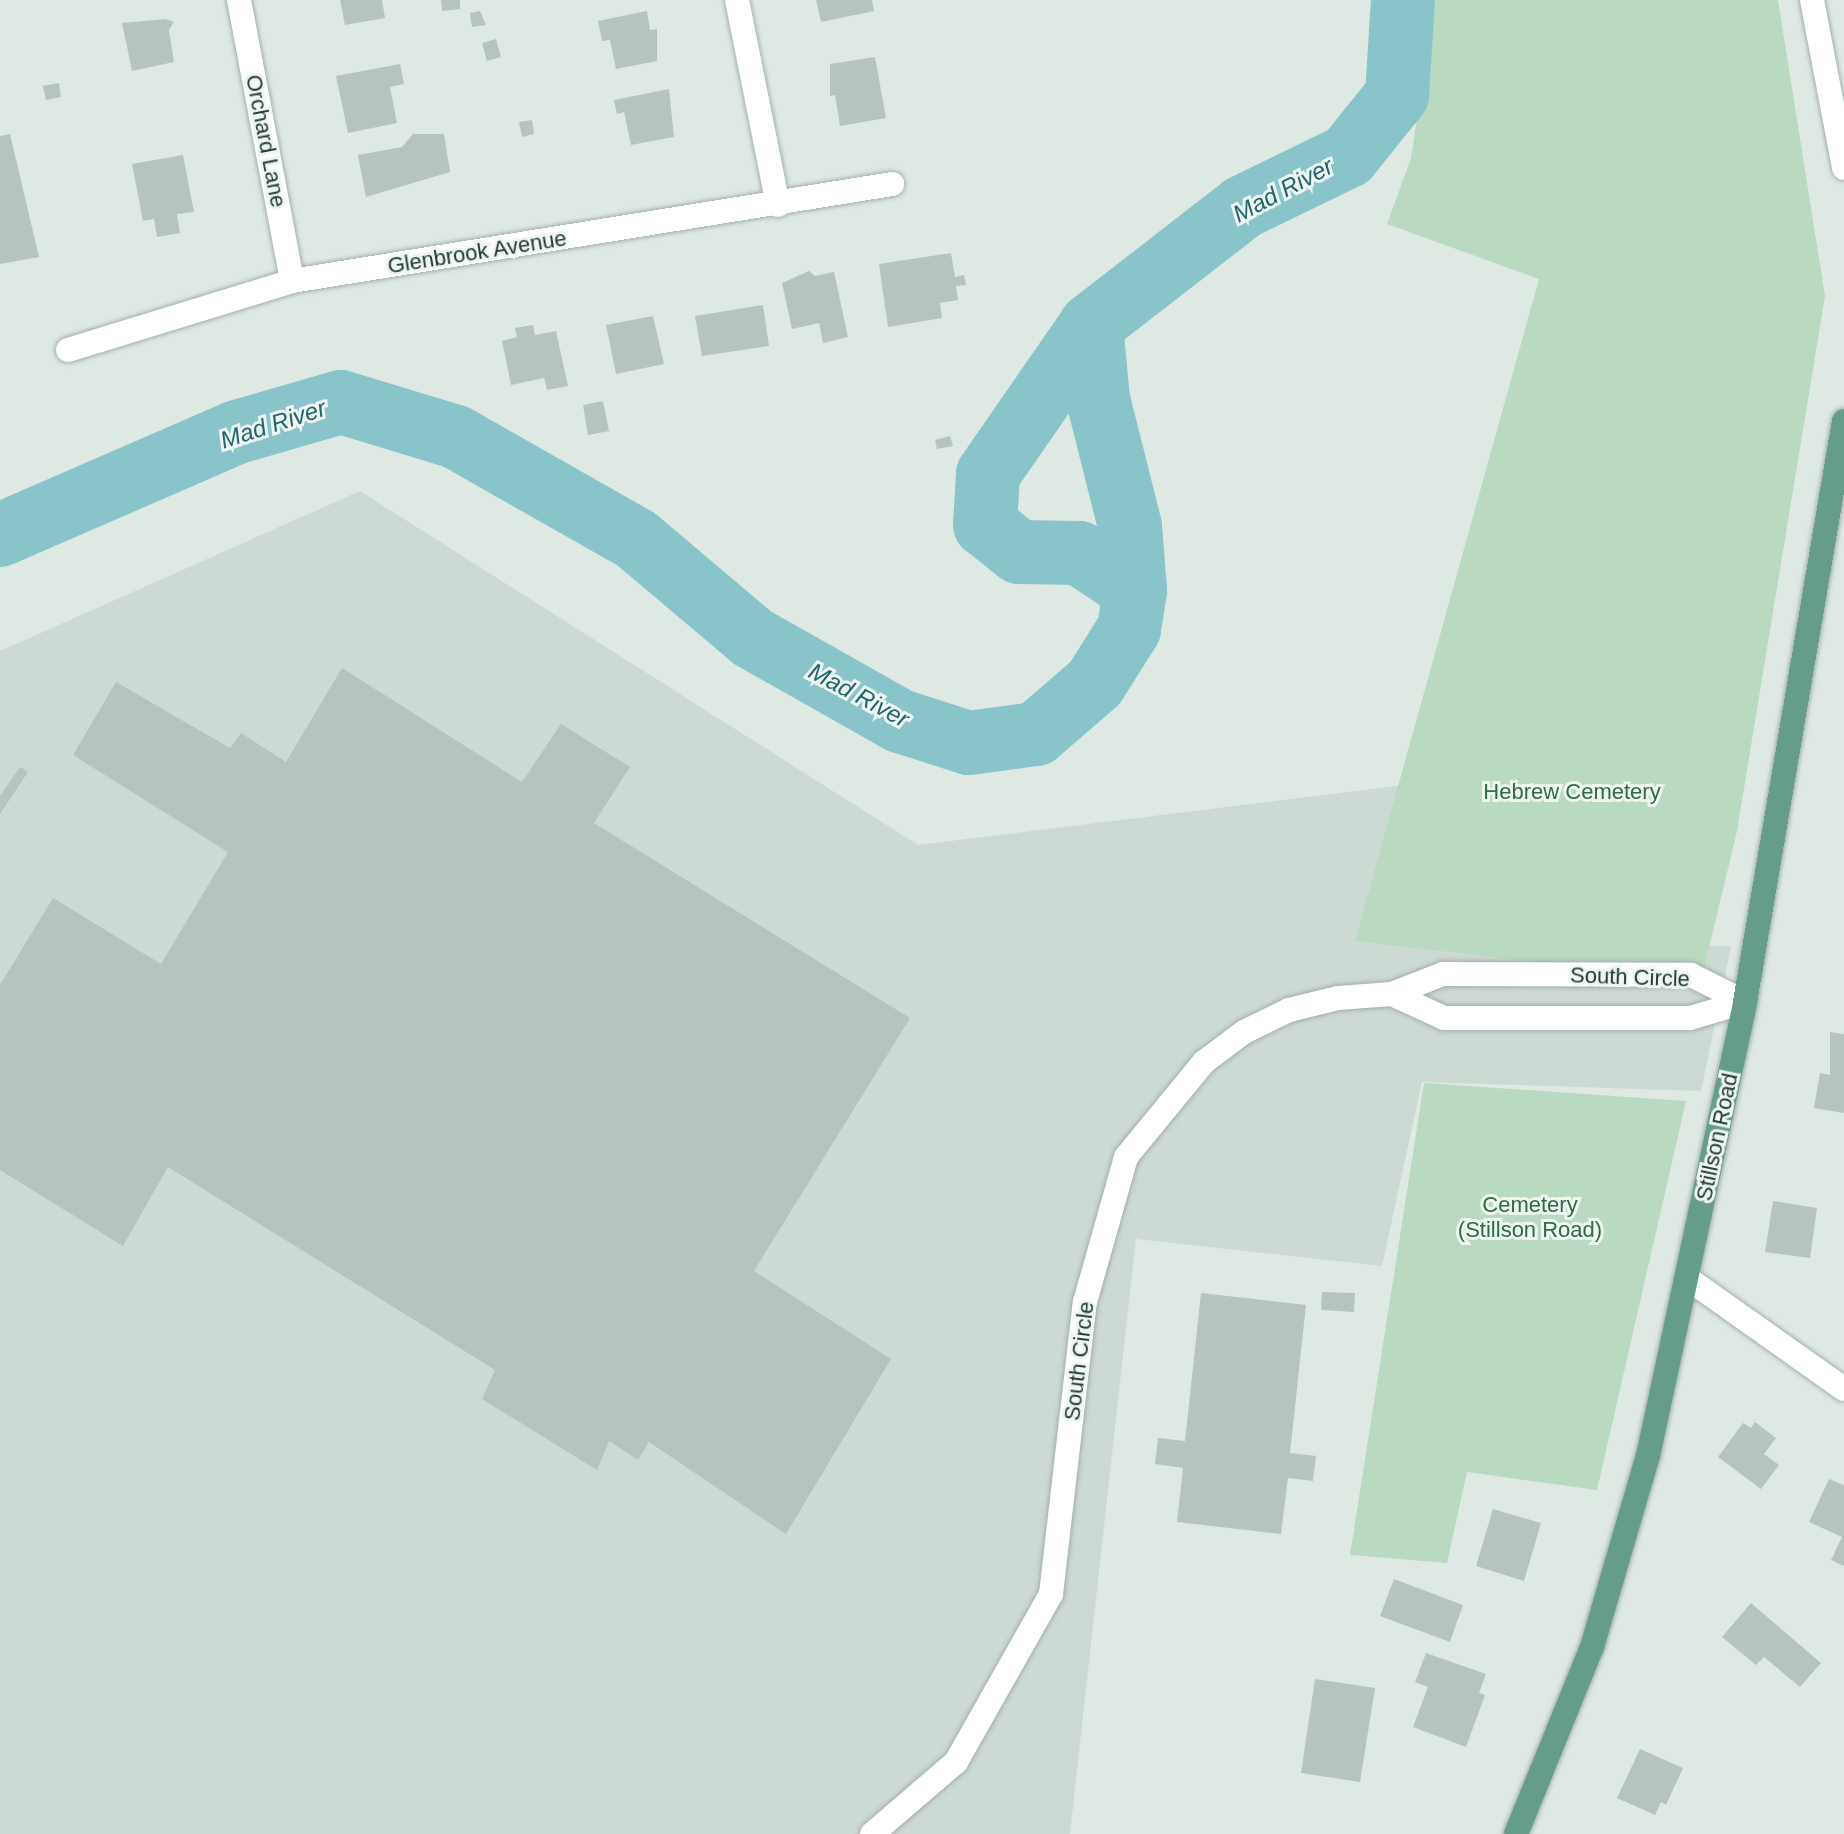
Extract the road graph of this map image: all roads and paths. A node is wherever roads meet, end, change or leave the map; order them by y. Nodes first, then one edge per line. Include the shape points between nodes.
1 (239, 0) edge
2 (737, 0) edge
3 (1812, 0) edge
4 (1844, 168) edge
5 (892, 184) dead end
6 (778, 205) junction
7 (292, 281) junction
8 (68, 350) dead end
9 (1844, 421) edge
10 (1392, 994) junction
11 (1745, 1002) junction
12 (1687, 1278) junction
13 (1844, 1389) edge
14 (872, 1834) edge
15 (1516, 1834) edge

1 - 7 street, Orchard Lane
2 - 6 street
3 - 4 street
5 - 6 street, Glenbrook Avenue
6 - 7 street, Glenbrook Avenue
7 - 8 street, Glenbrook Avenue
9 - 11 main road, Stillson Road
10 - 11 street, South Circle via 1444,1018 1690,1018
10 - 11 street, South Circle via 1443,974 1691,975
10 - 14 street, South Circle via 1338,998 1289,1010 1244,1032 1204,1062 1126,1157 1085,1302 1051,1594 956,1762
11 - 12 main road, Stillson Road
12 - 13 street
12 - 15 main road, Stillson Road via 1648,1456 1613,1582 1571,1704

